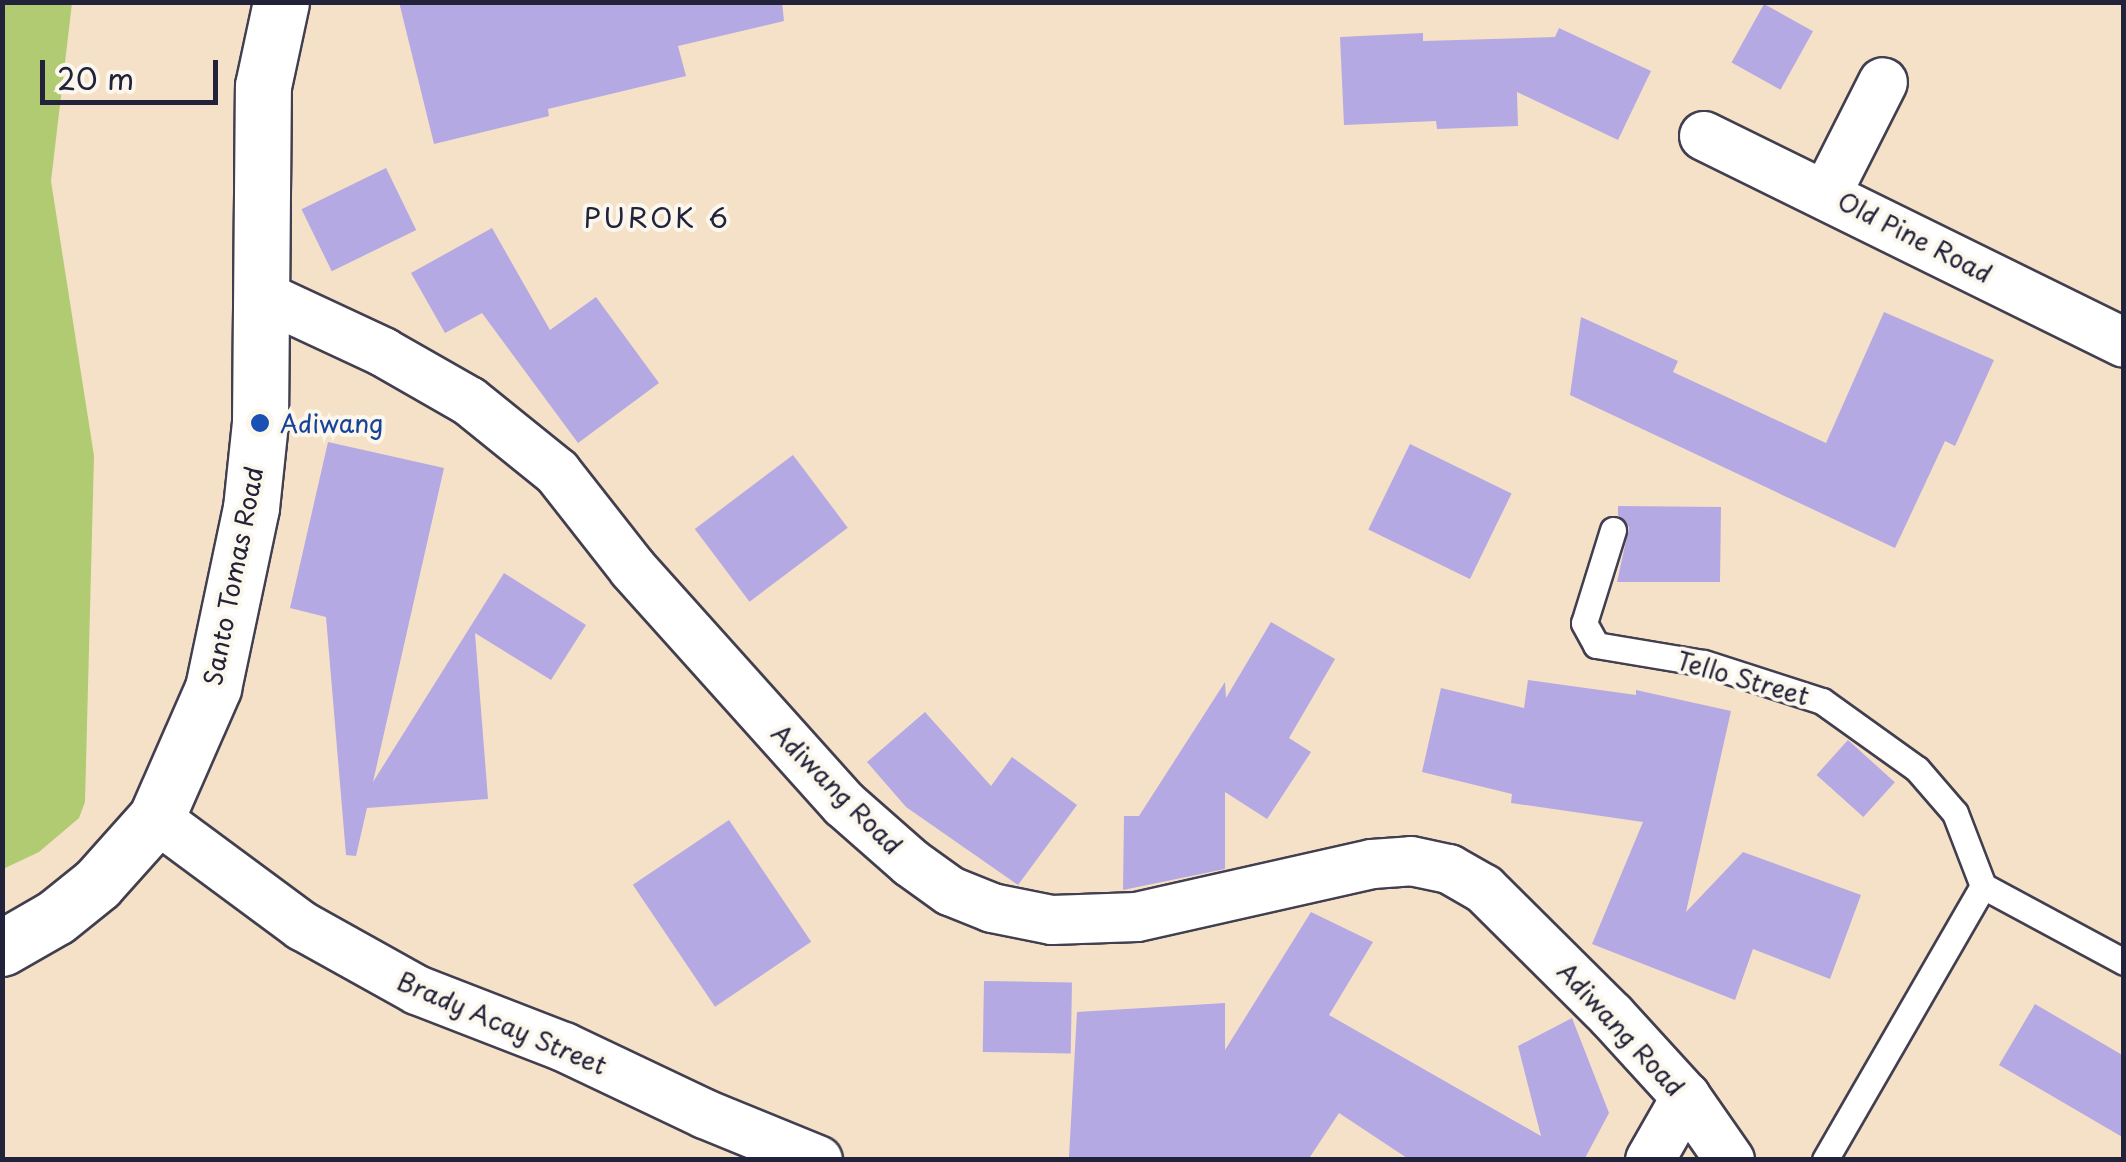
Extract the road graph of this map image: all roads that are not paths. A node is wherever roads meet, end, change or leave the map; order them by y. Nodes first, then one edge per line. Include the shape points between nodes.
1 (282, 2) edge
2 (1883, 82) dead end
3 (1704, 136) dead end
4 (1826, 193) junction
5 (261, 295) junction
6 (2124, 343) edge
7 (1613, 530) dead end
8 (156, 818) junction
9 (1982, 886) junction
10 (2, 948) edge
11 (2124, 962) edge
12 (1686, 1098) junction
13 (818, 1160) edge
14 (1650, 1160) edge
15 (1730, 1160) edge
16 (1825, 1160) edge

1 - 5 street, Santo Tomas Road via 263,86
2 - 4 street
3 - 4 street, Old Pine Road
4 - 6 street, Old Pine Road
5 - 8 street, Santo Tomas Road via 260,423 251,508 212,688
5 - 12 street, Adiwang Road via 469,401 557,472 632,569 844,804 950,891 1052,920 1120,918 1192,908 1372,864 1411,861 1449,869 1484,889
7 - 9 lane, Tello Street via 1584,623 1596,645 1704,663 1822,700 1917,769 1955,813
8 - 10 street, Santo Tomas Road via 97,884
8 - 13 street, Brady Acay Street via 302,926 417,990
9 - 11 lane
9 - 16 lane
12 - 14 street
12 - 15 street, Adiwang Road

